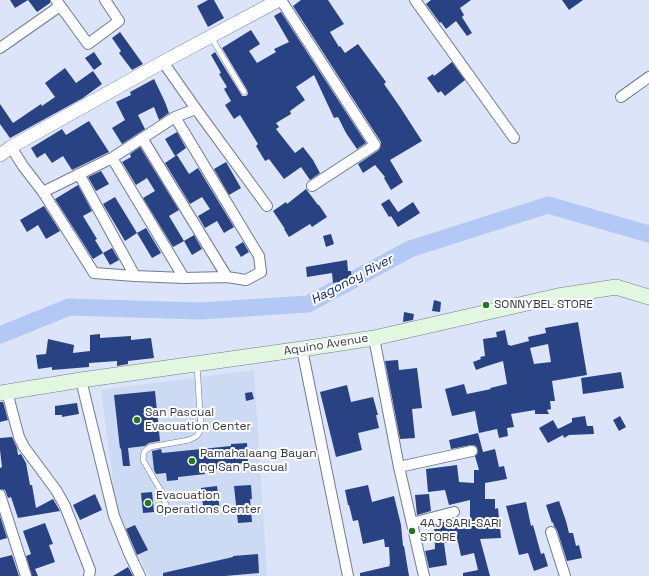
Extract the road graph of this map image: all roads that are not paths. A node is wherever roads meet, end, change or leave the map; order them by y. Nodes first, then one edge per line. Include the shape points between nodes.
1 (105, 0) edge
2 (280, 0) edge
3 (415, 0) edge
4 (58, 3) edge
5 (211, 37) junction
6 (0, 48) edge
7 (163, 62) junction
8 (649, 77) edge
9 (244, 92) dead end
10 (621, 97) dead end
11 (196, 109) junction
12 (175, 117) junction
13 (142, 138) junction
14 (514, 138) dead end
15 (11, 147) junction
16 (0, 156) edge
17 (112, 158) junction
18 (79, 174) junction
19 (312, 186) dead end
20 (43, 192) junction
21 (267, 206) dead end
22 (135, 276) junction
23 (226, 277) junction
24 (184, 278) junction
25 (649, 297) edge
26 (374, 338) junction
27 (302, 349) junction
28 (197, 364) junction
29 (81, 380) junction
30 (4, 392) edge
31 (472, 451) dead end
32 (399, 467) junction
33 (0, 495) edge
34 (167, 508) dead end
35 (454, 512) dead end
36 (412, 523) junction
37 (551, 532) dead end
38 (26, 576) edge
39 (89, 576) edge
40 (140, 576) edge
41 (348, 576) edge
42 (424, 576) edge
43 (565, 576) edge

1 - 4 street via 119,21 88,44
2 - 5 street
2 - 19 street via 375,145
3 - 14 street
4 - 6 street
5 - 7 street
5 - 9 lane
7 - 11 street
7 - 15 street
8 - 10 street
11 - 12 street
11 - 21 street
12 - 13 street
12 - 23 street via 259,256 261,272 246,280
13 - 17 street
13 - 23 street
15 - 16 street
15 - 20 street
17 - 18 street
17 - 24 street
18 - 20 street
18 - 22 street
20 - 22 street via 94,273
22 - 24 street
23 - 24 street
25 - 26 main road, Aquino Avenue via 616,287 558,296
26 - 27 main road, Aquino Avenue
26 - 32 street
27 - 28 main road, Aquino Avenue
27 - 41 street
28 - 29 main road, Aquino Avenue
28 - 34 lane via 201,429 197,436 189,440 150,447 144,452 143,460 161,491
29 - 30 main road, Aquino Avenue
29 - 40 street via 114,516
30 - 39 street via 24,447 65,506 90,570
31 - 32 street
32 - 36 street
33 - 38 street
35 - 36 street
36 - 42 street
37 - 43 street

